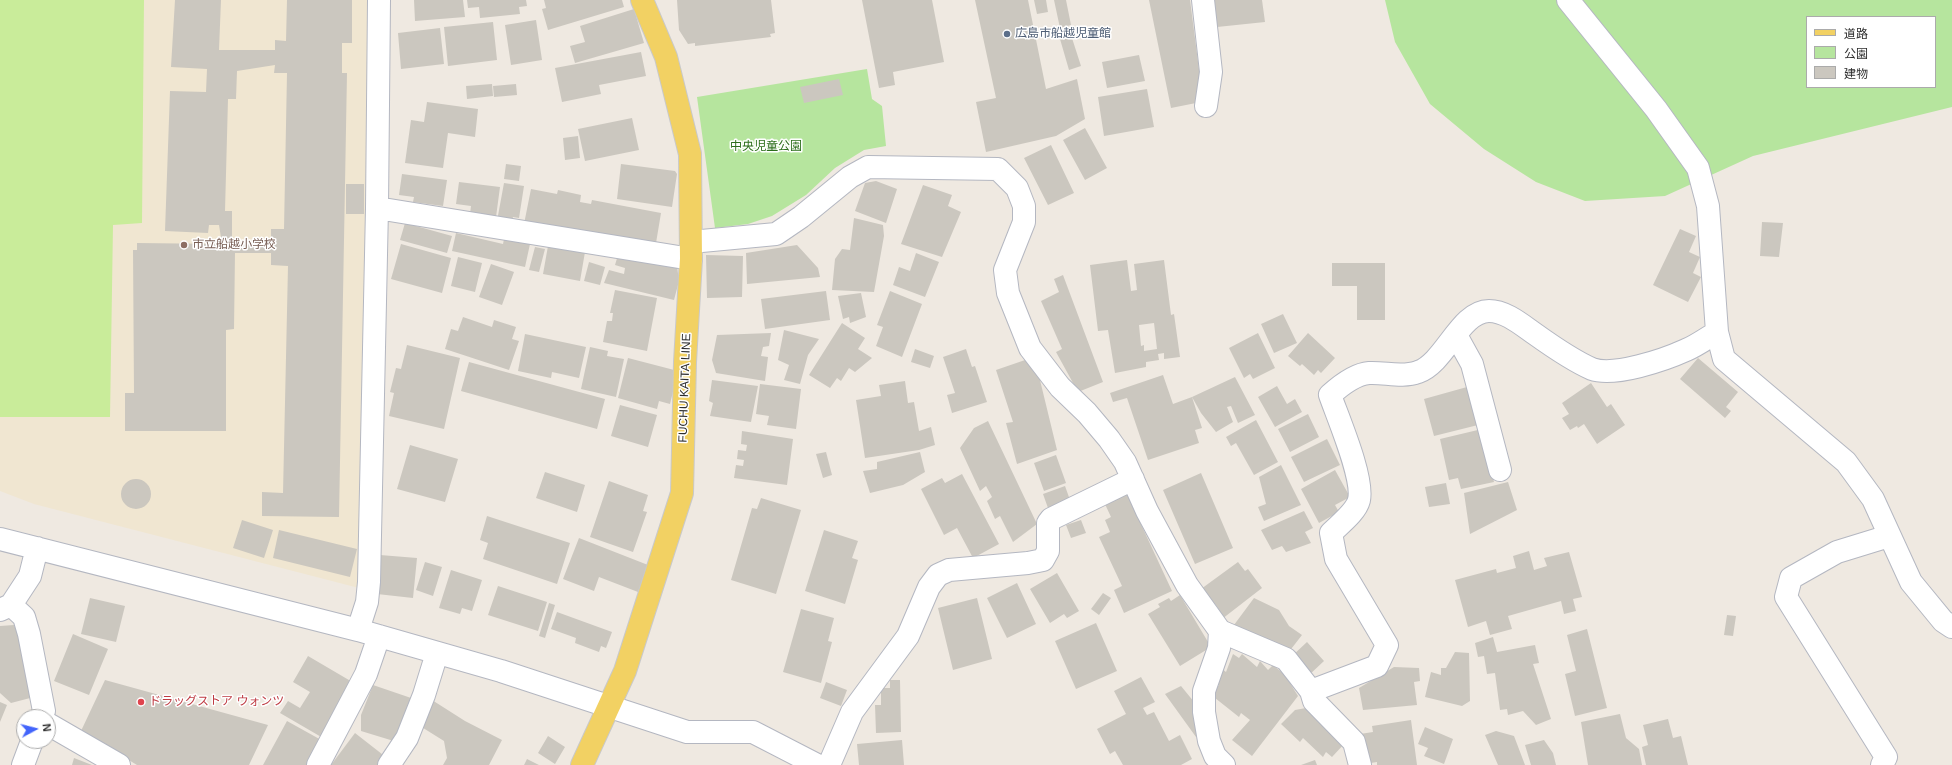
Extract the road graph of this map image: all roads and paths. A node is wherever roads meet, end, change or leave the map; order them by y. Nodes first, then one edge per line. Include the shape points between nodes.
1 (379, 0) edge
2 (642, 0) edge
3 (1203, 0) edge
4 (1568, 0) edge
5 (1206, 106) dead end
6 (377, 208) junction
7 (691, 250) junction
8 (1717, 332) junction
9 (1456, 335) junction
10 (1500, 470) dead end
11 (1133, 479) junction
12 (1889, 536) junction
13 (0, 538) edge
14 (37, 548) junction
15 (6, 607) edge
16 (1952, 627) edge
17 (358, 630) junction
18 (1220, 631) junction
19 (379, 636) junction
20 (437, 653) junction
21 (1311, 691) junction
22 (610, 706) junction
23 (44, 709) edge
24 (56, 729) edge
25 (29, 749) edge
26 (23, 765) edge
27 (119, 765) edge
28 (318, 765) edge
29 (389, 765) edge
30 (582, 765) edge
31 (817, 765) edge
32 (829, 765) edge
33 (1224, 765) edge
34 (1360, 765) edge
35 (1882, 765) edge

1 - 6 street
2 - 7 main road, FUCHU KAITA LINE via 666,57 690,154
3 - 5 street via 1211,72
4 - 8 street via 1656,109 1698,168 1708,206
6 - 7 street
6 - 17 street via 368,582 367,602
7 - 11 street via 776,234 850,177 868,167 998,169 1017,188 1024,206 1024,222 1005,270 1008,293 1030,348 1060,387 1109,438
7 - 22 main road, FUCHU KAITA LINE via 682,493 625,672
8 - 9 street via 1686,350 1647,363 1610,371 1592,369 1548,343 1510,316 1489,311 1471,317
8 - 12 street via 1724,359 1846,462 1873,499
9 - 10 street via 1472,364
9 - 21 street via 1427,369 1415,374 1402,375 1368,373 1339,386 1330,395 1357,470 1359,499 1356,507 1331,533 1336,559 1387,645 1377,666
11 - 18 street via 1147,511 1187,585
11 - 32 street via 1051,519 1048,523 1048,551 1043,560 949,570 938,575 929,587 908,636 852,712
12 - 16 street via 1911,582 1943,621
12 - 35 street via 1837,552 1791,578 1786,597 1886,757
13 - 14 street
14 - 15 street via 30,576
14 - 17 street
15 - 23 street via 24,617
17 - 19 street
18 - 21 street via 1286,659
18 - 33 street via 1219,648 1204,691 1204,712 1209,741 1215,756
19 - 20 street
19 - 28 street via 366,674
20 - 22 street
20 - 29 street via 407,738
21 - 34 street via 1314,701 1354,742
22 - 30 main road, FUCHU KAITA LINE
22 - 31 street via 687,732 753,732
24 - 27 street
25 - 26 street

